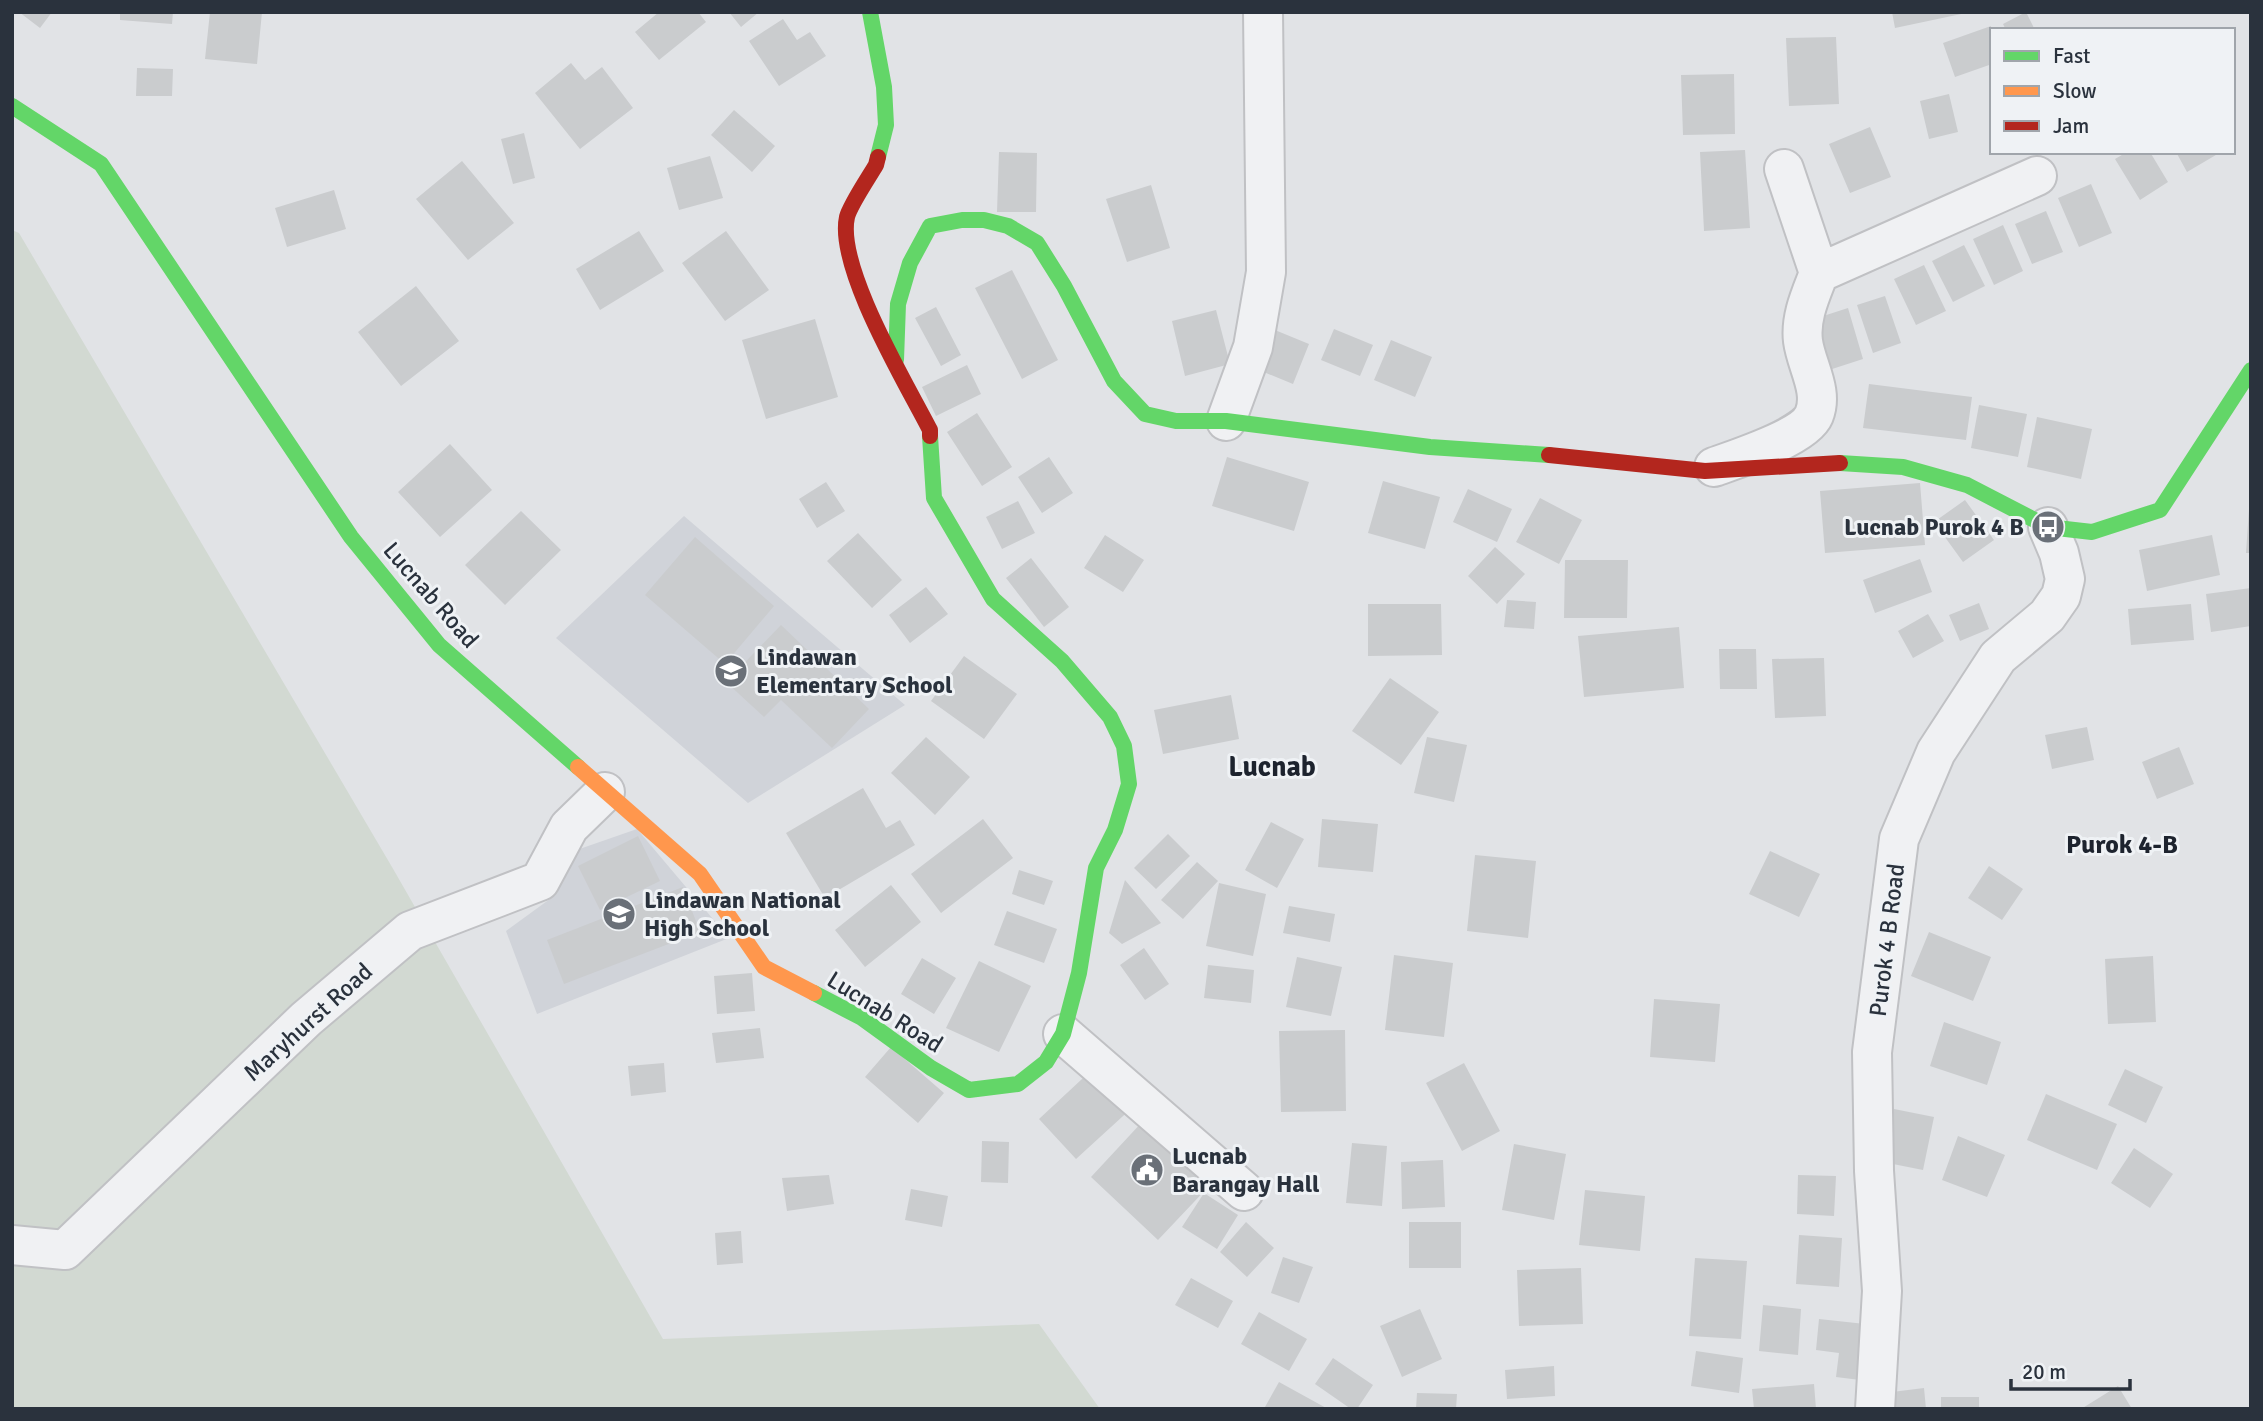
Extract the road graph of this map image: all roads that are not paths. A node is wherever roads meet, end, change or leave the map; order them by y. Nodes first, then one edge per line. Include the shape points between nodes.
1 (870, 12) edge
2 (1263, 12) edge
3 (12, 106) edge
4 (1784, 169) dead end
5 (2037, 176) dead end
6 (1819, 273) junction
7 (896, 362) junction
8 (2251, 370) edge
9 (1226, 421) junction
10 (1705, 471) junction
11 (2048, 527) junction
12 (605, 792) junction
13 (1063, 1034) junction
14 (1244, 1191) dead end
15 (12, 1245) edge
16 (1875, 1409) edge

1 - 7 street, Lucnab Road via 886,125 876,165 847,216 848,250 867,308
2 - 9 street via 1266,272 1252,347
3 - 12 street, Lucnab Road via 102,164 351,537 439,645
4 - 6 street
5 - 6 street
6 - 10 street via 1806,306 1803,340 1817,391 1814,416 1788,438
7 - 9 street via 898,303 910,263 930,226 984,220 1008,226 1037,243 1114,382 1145,414 1176,421
7 - 13 street, Lucnab Road via 930,430 934,498 993,599 1062,661 1110,717 1124,746 1129,784 1115,830 1096,868 1079,973
8 - 11 street via 2160,510 2092,531
9 - 10 street via 1430,447
10 - 11 street via 1853,462 1903,467 1967,485
11 - 16 street, Purok 4 B Road via 2065,579 2061,596 2047,616 1998,657 1936,752 1899,839 1872,1052 1882,1291
12 - 13 street, Lucnab Road via 700,874 764,967 862,1018 968,1090 1018,1084 1046,1062
12 - 15 street, Maryhurst Road via 569,827 540,881 410,931 306,1019 65,1250
13 - 14 street

